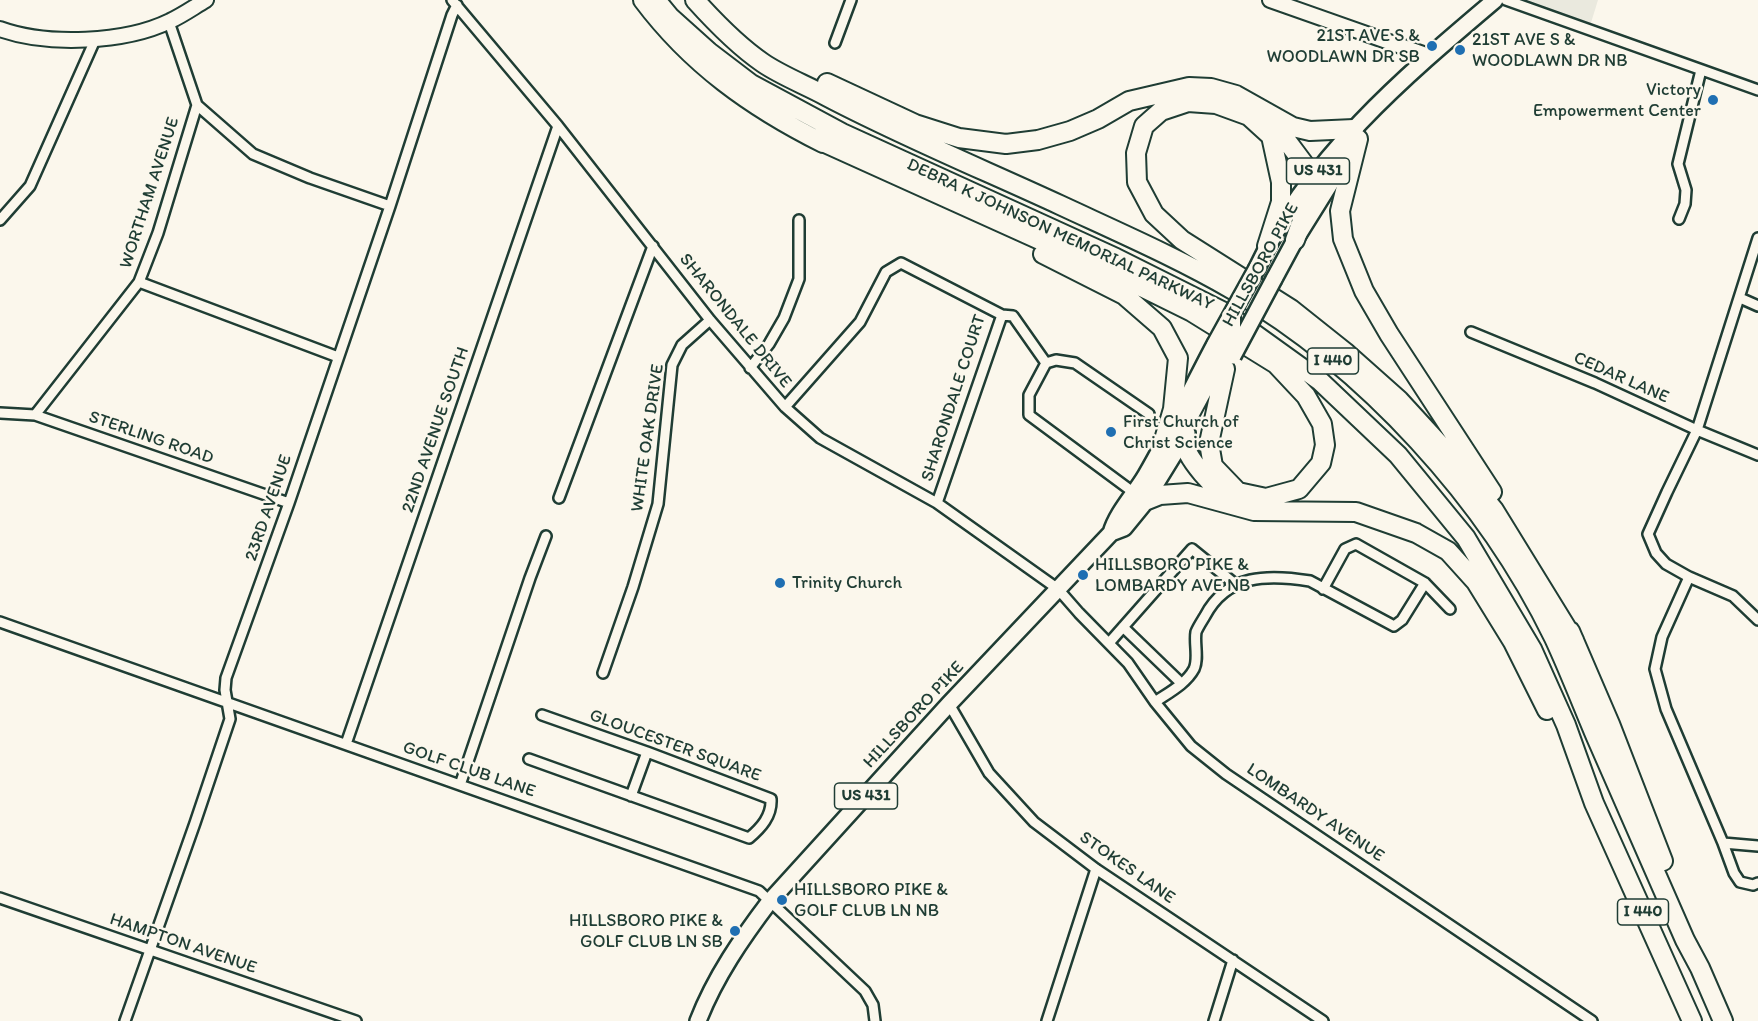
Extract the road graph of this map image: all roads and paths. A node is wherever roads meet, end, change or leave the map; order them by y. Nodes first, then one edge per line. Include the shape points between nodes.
1 (206, 0) edge
2 (643, 0) edge
3 (656, 0) edge
4 (695, 0) edge
5 (851, 0) edge
6 (1270, 0) edge
7 (1495, 0) edge
8 (1506, 0) edge
9 (455, 3) edge
10 (708, 15) junction
11 (169, 22) junction
12 (2, 32) edge
13 (95, 40) junction
14 (835, 43) dead end
15 (1429, 56) junction
16 (1701, 70) junction
17 (1758, 90) edge
18 (196, 105) junction
19 (1267, 113) junction
20 (558, 126) junction
21 (1356, 134) junction
22 (814, 138) junction
23 (1313, 176) junction
24 (390, 206) junction
25 (1679, 219) dead end
26 (0, 220) edge
27 (799, 220) dead end
28 (1758, 238) edge
29 (1295, 240) junction
30 (653, 246) junction
31 (1267, 246) junction
32 (138, 282) junction
33 (1740, 298) junction
34 (1758, 306) edge
35 (1002, 315) junction
36 (1231, 316) joint
37 (710, 320) junction
38 (1471, 332) dead end
39 (1224, 355) junction
40 (338, 357) junction
41 (1046, 363) junction
42 (750, 368) junction
43 (785, 407) junction
44 (0, 413) edge
45 (1149, 414) dead end
46 (34, 415) junction
47 (1697, 430) junction
48 (1183, 441) junction
49 (1163, 443) junction
50 (1758, 455) edge
51 (1140, 497) junction
52 (559, 498) dead end
53 (289, 503) junction
54 (937, 503) junction
55 (1241, 507) junction
56 (546, 536) dead end
57 (1689, 577) junction
58 (1425, 583) junction
59 (1235, 584) junction
60 (1058, 589) junction
61 (1323, 589) junction
62 (1450, 609) dead end
63 (1758, 620) edge
64 (0, 622) edge
65 (1121, 629) junction
66 (1574, 640) junction
67 (1110, 643) junction
68 (603, 673) dead end
69 (1181, 683) junction
70 (228, 702) junction
71 (1155, 702) junction
72 (949, 705) junction
73 (542, 715) dead end
74 (346, 744) junction
75 (647, 752) junction
76 (529, 759) dead end
77 (460, 785) junction
78 (631, 796) junction
79 (1594, 803) junction
80 (1723, 843) junction
81 (1758, 846) edge
82 (1096, 869) junction
83 (1758, 883) edge
84 (0, 898) edge
85 (770, 901) junction
86 (150, 951) junction
87 (1233, 960) junction
88 (1701, 968) junction
89 (125, 1021) edge
90 (356, 1021) edge
91 (698, 1021) edge
92 (875, 1021) edge
93 (1047, 1021) edge
94 (1214, 1021) edge
95 (1323, 1021) edge
96 (1592, 1021) edge
97 (1692, 1021) edge
98 (1723, 1021) edge

1 - 11 main road
2 - 22 highway via 663,28 705,69 748,100
3 - 79 highway, DEBRA K JOHNSON MEMORIAL PARKWAY / I 440 via 709,52 751,84 842,133 1116,258 1224,312 1320,381 1398,455 1467,538 1532,649 1566,725
4 - 10 highway, DEBRA K JOHNSON MEMORIAL PARKWAY / I 440
5 - 14 street
6 - 15 main road
7 - 15 main road, US 431
8 - 16 street
9 - 20 street, SHARONDALE DRIVE
9 - 24 street, 23RD AVENUE
10 - 19 highway via 770,55 872,105 959,138 1006,144 1038,140 1098,119 1129,101 1189,87 1236,95
10 - 88 highway, DEBRA K JOHNSON MEMORIAL PARKWAY / I 440 via 763,63 854,111 1140,242 1233,290 1333,360 1375,397 1451,478 1520,579 1553,637 1685,940
11 - 13 main road
11 - 18 street, WORTHAM AVENUE
12 - 13 main road
13 - 26 street via 30,186
15 - 21 main road, HILLSBORO PIKE / US 431
16 - 17 street
16 - 25 street via 1678,164 1686,190
18 - 24 street via 253,154
18 - 32 street, WORTHAM AVENUE via 158,233
19 - 21 highway via 1293,127
19 - 23 highway
20 - 30 street, SHARONDALE DRIVE
20 - 74 street, 22ND AVENUE SOUTH
21 - 23 main road, HILLSBORO PIKE / US 431
21 - 29 main road, HILLSBORO PIKE / US 431
21 - 66 highway via 1340,224 1364,291 1530,551
22 - 39 highway via 1113,273 1192,312 1276,364 1306,396 1322,424 1325,445 1321,463 1299,489 1266,498 1238,492 1213,466 1209,442
22 - 49 highway via 1124,295 1162,328 1178,358 1173,409
23 - 29 highway via 1313,190
23 - 31 main road, HILLSBORO PIKE / US 431
24 - 40 street, 23RD AVENUE
27 - 42 street via 799,279 784,318
28 - 33 street
29 - 39 main road, HILLSBORO PIKE / US 431, bridge
30 - 37 street, SHARONDALE DRIVE
30 - 52 street
31 - 36 main road, HILLSBORO PIKE / US 431, bridge
31 - 66 highway via 1281,202 1271,136 1249,116 1216,104 1188,102 1161,111 1144,126 1136,153 1137,182 1154,214 1182,240 1291,309 1399,400 1494,510
32 - 40 street
32 - 46 street, WORTHAM AVENUE
33 - 34 street
33 - 47 street
35 - 41 street via 1013,316
35 - 43 street, SHARONDALE COURT via 901,263 886,272 860,322
35 - 54 street, SHARONDALE COURT
36 - 39 highway, bridge
37 - 42 street, SHARONDALE DRIVE
37 - 68 street, WHITE OAK DRIVE via 682,345 672,365 658,504
38 - 47 street, CEDAR LANE
39 - 48 highway via 1187,419
39 - 49 main road, HILLSBORO PIKE / US 431
40 - 53 street, 23RD AVENUE
41 - 45 street via 1075,363
41 - 51 street via 1029,395 1029,415
42 - 43 street, SHARONDALE DRIVE
43 - 54 street, SHARONDALE DRIVE via 820,438
44 - 46 street, STERLING ROAD
46 - 53 street, STERLING ROAD
47 - 50 street, CEDAR LANE
47 - 57 street via 1648,534 1666,564
48 - 51 main road, HILLSBORO PIKE / US 431
48 - 55 highway via 1201,472
49 - 51 main road, HILLSBORO PIKE / US 431
51 - 55 highway via 1188,493
51 - 60 main road, HILLSBORO PIKE / US 431 via 1124,528 1110,533
53 - 70 street, 23RD AVENUE via 226,678
54 - 60 street, SHARONDALE DRIVE
55 - 79 highway via 1254,511 1356,512 1416,532 1448,551 1476,582 1513,642
56 - 77 street
57 - 63 street via 1733,596
57 - 80 street via 1662,637 1655,669 1666,709
58 - 61 street via 1394,626
58 - 61 street via 1356,544 1345,549
58 - 62 street
59 - 61 street via 1251,579 1295,579 1310,581
59 - 65 street via 1192,549
59 - 69 street via 1211,604 1197,631 1194,669
60 - 67 street, LOMBARDY AVENUE
60 - 72 main road, HILLSBORO PIKE / US 431
64 - 70 street, GOLF CLUB LANE
65 - 67 street
65 - 69 street
66 - 88 highway via 1627,768
67 - 71 street, LOMBARDY AVENUE
69 - 71 street
70 - 74 street, GOLF CLUB LANE
70 - 86 street, 23RD AVENUE via 230,718
71 - 96 street, LOMBARDY AVENUE via 1191,746 1227,774
72 - 82 street, STOKES LANE via 994,778 1034,822
72 - 85 main road, HILLSBORO PIKE / US 431
73 - 75 street, GLOUCESTER SQUARE
74 - 77 street, GOLF CLUB LANE
75 - 78 street
75 - 78 street, GLOUCESTER SQUARE via 771,799 770,811 760,829 749,837
76 - 78 street, GLOUCESTER SQUARE
77 - 85 street, GOLF CLUB LANE via 759,891
79 - 97 highway, DEBRA K JOHNSON MEMORIAL PARKWAY / I 440
80 - 81 street
80 - 83 street via 1740,882
82 - 87 street, STOKES LANE
82 - 93 street
84 - 86 street, HAMPTON AVENUE
85 - 91 main road, HILLSBORO PIKE / US 431 via 722,970
85 - 92 street, GOLF CLUB LANE via 865,991 873,1005
86 - 89 street, 23RD AVENUE
86 - 90 street, HAMPTON AVENUE
87 - 94 street
87 - 95 street, STOKES LANE
88 - 98 highway, DEBRA K JOHNSON MEMORIAL PARKWAY / I 440

